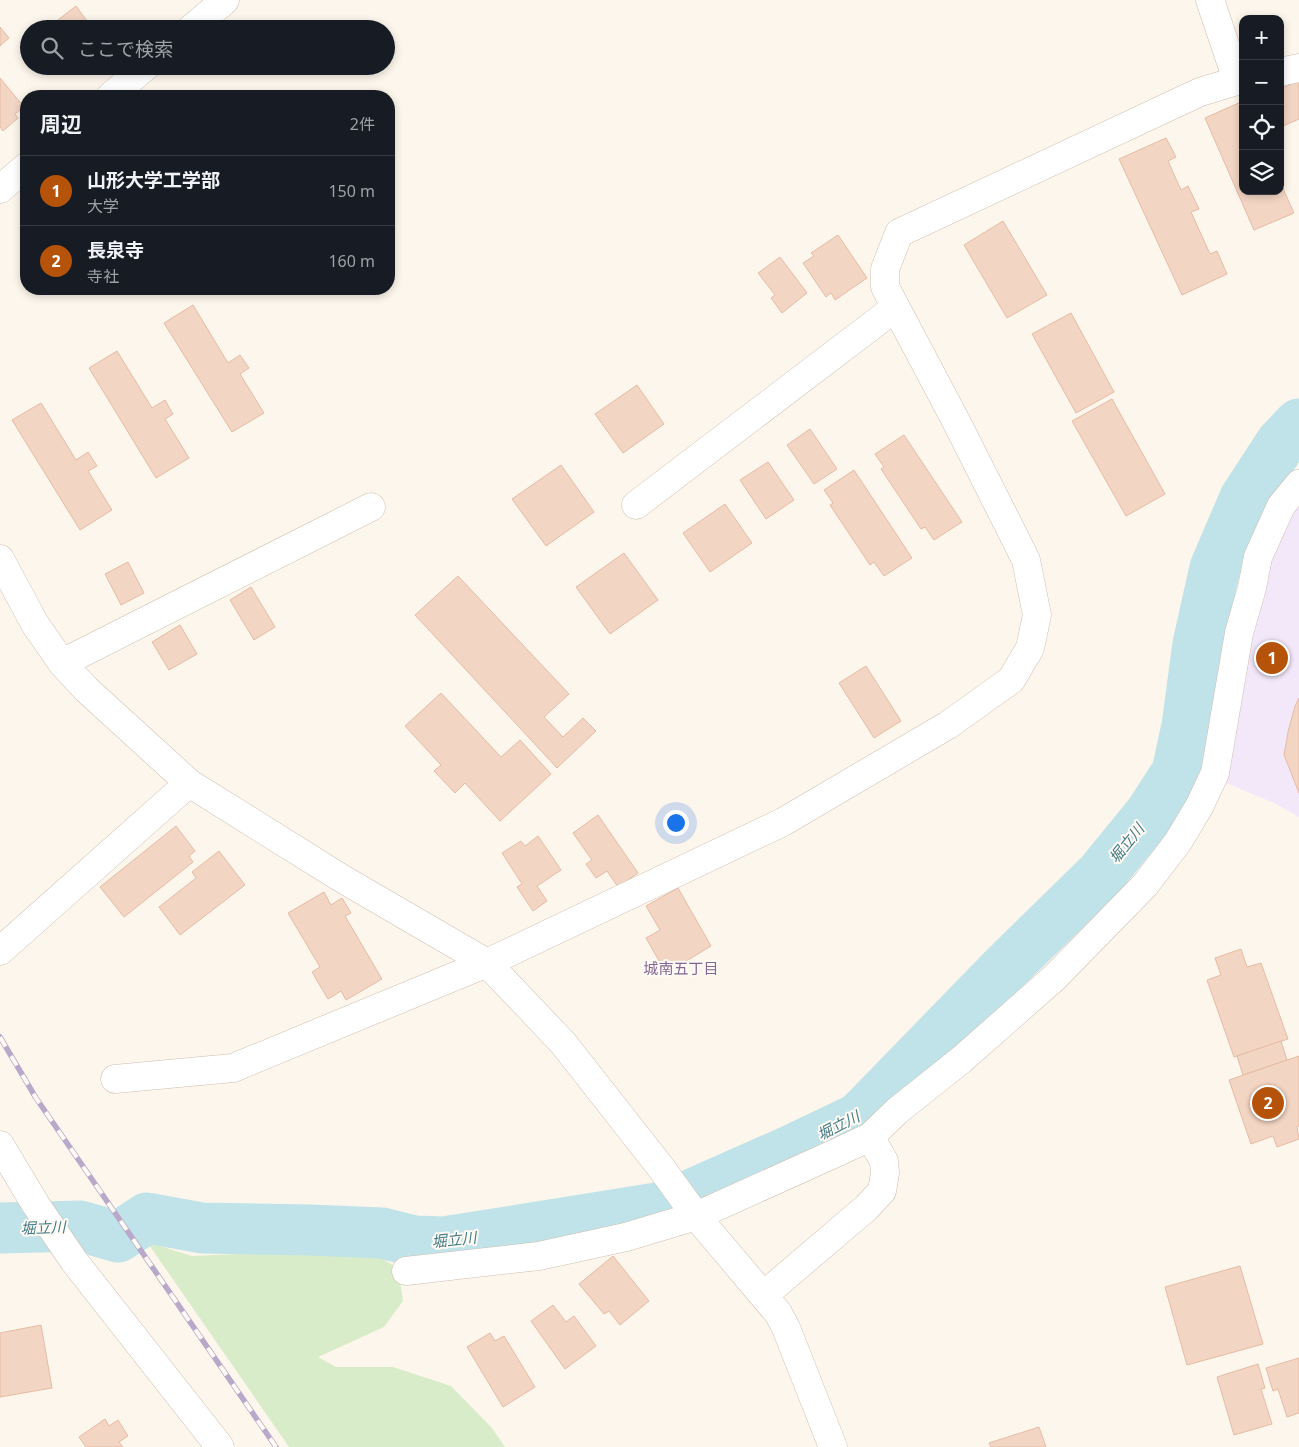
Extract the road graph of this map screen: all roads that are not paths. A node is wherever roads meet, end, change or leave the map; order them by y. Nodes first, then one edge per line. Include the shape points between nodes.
1 (1210, 0) edge
2 (221, 1) edge
3 (201, 20) edge
4 (1299, 68) edge
5 (1284, 71) edge
6 (136, 75) edge
7 (1239, 77) edge
8 (1239, 80) edge
9 (118, 90) edge
10 (20, 172) edge
11 (0, 189) edge
12 (895, 308) junction
13 (1299, 484) edge
14 (636, 505) dead end
15 (371, 507) dead end
16 (0, 559) edge
17 (8, 594) edge
18 (62, 663) junction
19 (189, 783) junction
20 (0, 951) edge
21 (487, 963) junction
22 (116, 1079) dead end
23 (870, 1136) junction
24 (0, 1144) edge
25 (693, 1211) junction
26 (406, 1271) dead end
27 (764, 1295) junction
28 (220, 1447) edge
29 (832, 1447) edge

1 - 7 street
2 - 3 street
4 - 5 street
6 - 9 street
8 - 12 street via 1200,92 899,234 885,269 885,288
10 - 11 street
12 - 14 street
12 - 21 street via 1026,560 1037,615 1030,648 1011,680 948,725 783,822
13 - 23 street via 1281,506 1258,557 1239,633 1215,773 1178,842 1145,885 1054,978
15 - 18 street
16 - 17 street
17 - 18 street via 35,624
18 - 19 street
19 - 20 street
19 - 21 street
21 - 22 street via 233,1068
21 - 25 street via 563,1042
23 - 25 street
23 - 27 street via 884,1161 882,1191
24 - 28 street via 74,1261
25 - 26 street via 626,1237 539,1256
25 - 27 street
27 - 29 street via 786,1328

